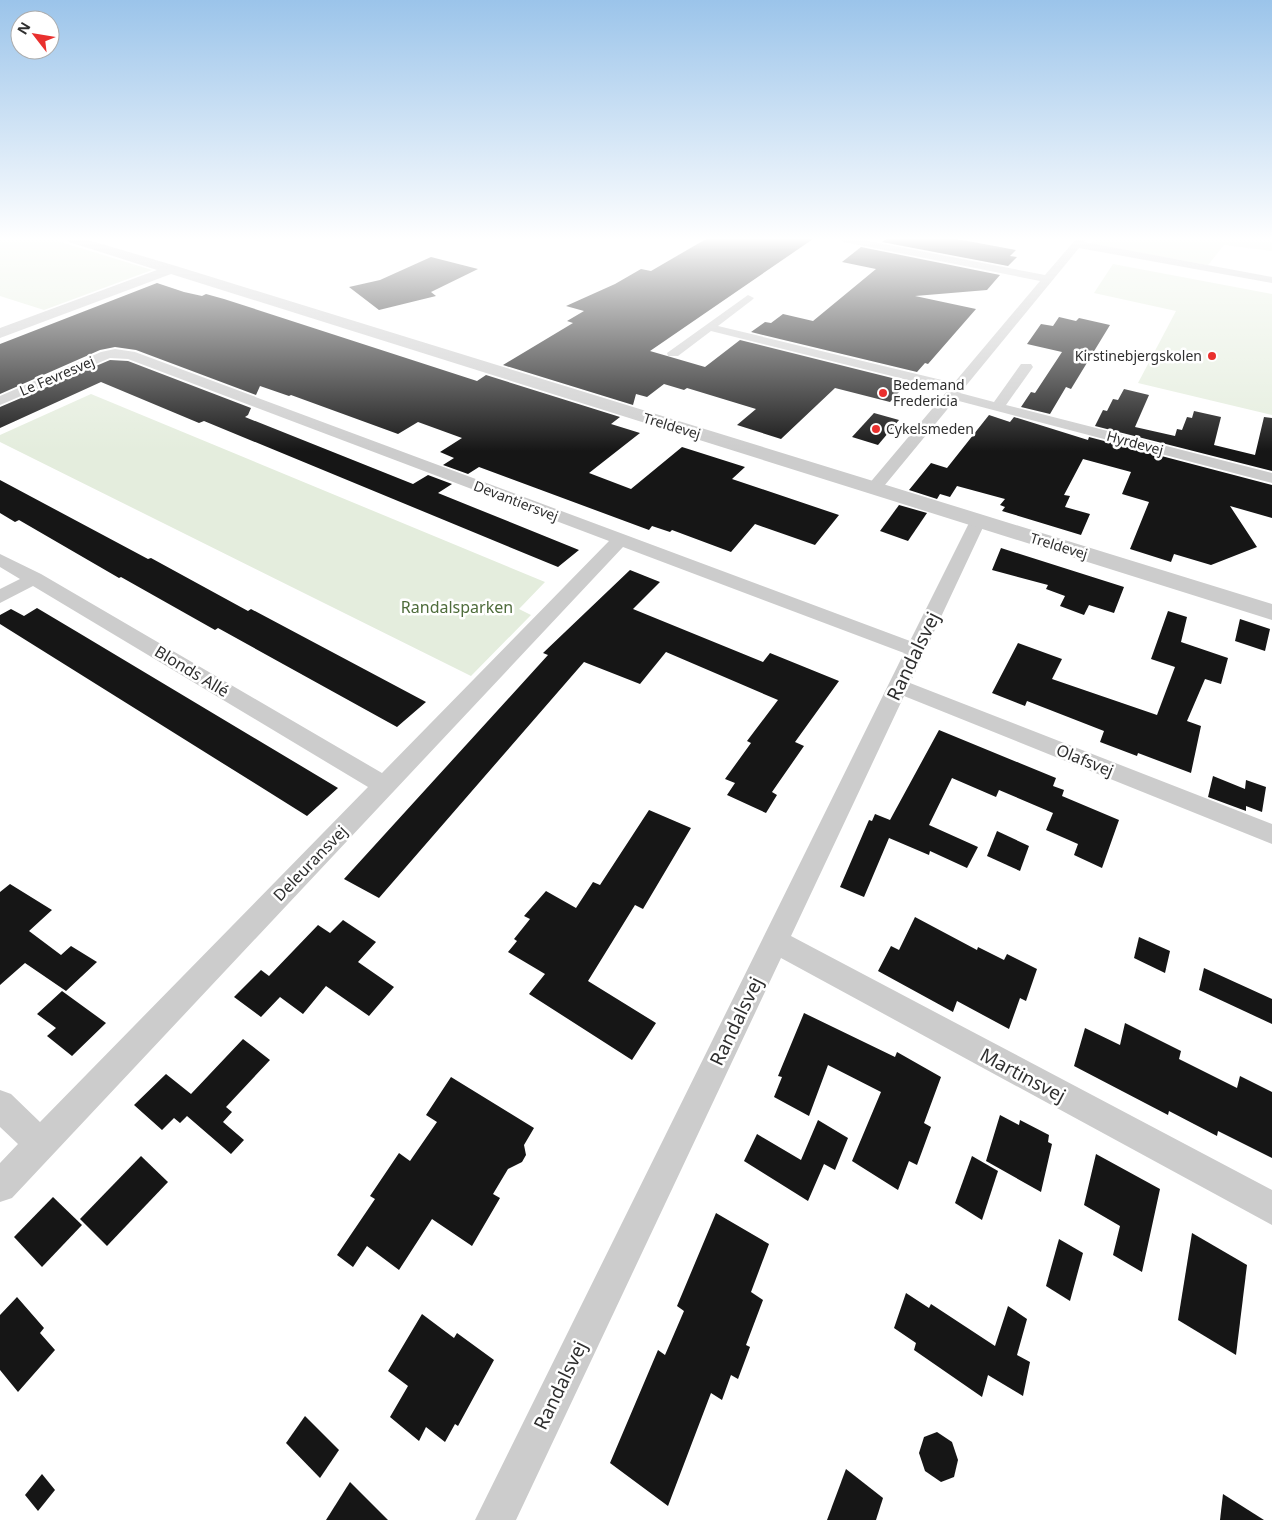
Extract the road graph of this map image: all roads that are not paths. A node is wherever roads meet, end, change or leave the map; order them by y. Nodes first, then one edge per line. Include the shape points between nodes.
1 (62, 310) edge
2 (303, 310) edge
3 (732, 310) edge
4 (1022, 310) edge
5 (708, 327) junction
6 (0, 333) edge
7 (115, 353) joint
8 (673, 353) dead end
9 (1026, 366) dead end
10 (954, 391) junction
11 (0, 401) edge
12 (997, 407) junction
13 (1272, 478) edge
14 (874, 488) junction
15 (978, 521) junction
16 (620, 540) junction
17 (0, 559) edge
18 (34, 578) junction
19 (0, 597) edge
20 (1272, 612) edge
21 (915, 650) junction
22 (898, 686) junction
23 (384, 785) junction
24 (1272, 834) edge
25 (775, 941) junction
26 (0, 1105) edge
27 (40, 1144) junction
28 (0, 1186) edge
29 (1272, 1208) edge
30 (495, 1520) edge

1 - 6 street
2 - 14 street, Treldevej
3 - 5 street
4 - 10 street
5 - 8 street
5 - 10 street, Hyrdevej
7 - 11 street, Le Fevresvej
7 - 16 street, Devantiersvej via 130,355
9 - 12 street
10 - 12 street, Hyrdevej
10 - 14 street
12 - 13 street, Hyrdevej
14 - 15 street, Treldevej
15 - 20 street, Treldevej
15 - 21 street, Randalsvej
16 - 21 street, Devantiersvej
16 - 23 street, Deleuransvej
17 - 18 street, Blonds Allé
18 - 19 street
18 - 23 street, Blonds Allé
21 - 22 street, Randalsvej
22 - 24 street, Olafsvej
22 - 25 street, Randalsvej
23 - 27 street, Deleuransvej
25 - 29 street, Martinsvej
25 - 30 street, Randalsvej
26 - 27 street
27 - 28 street, Deleuransvej

